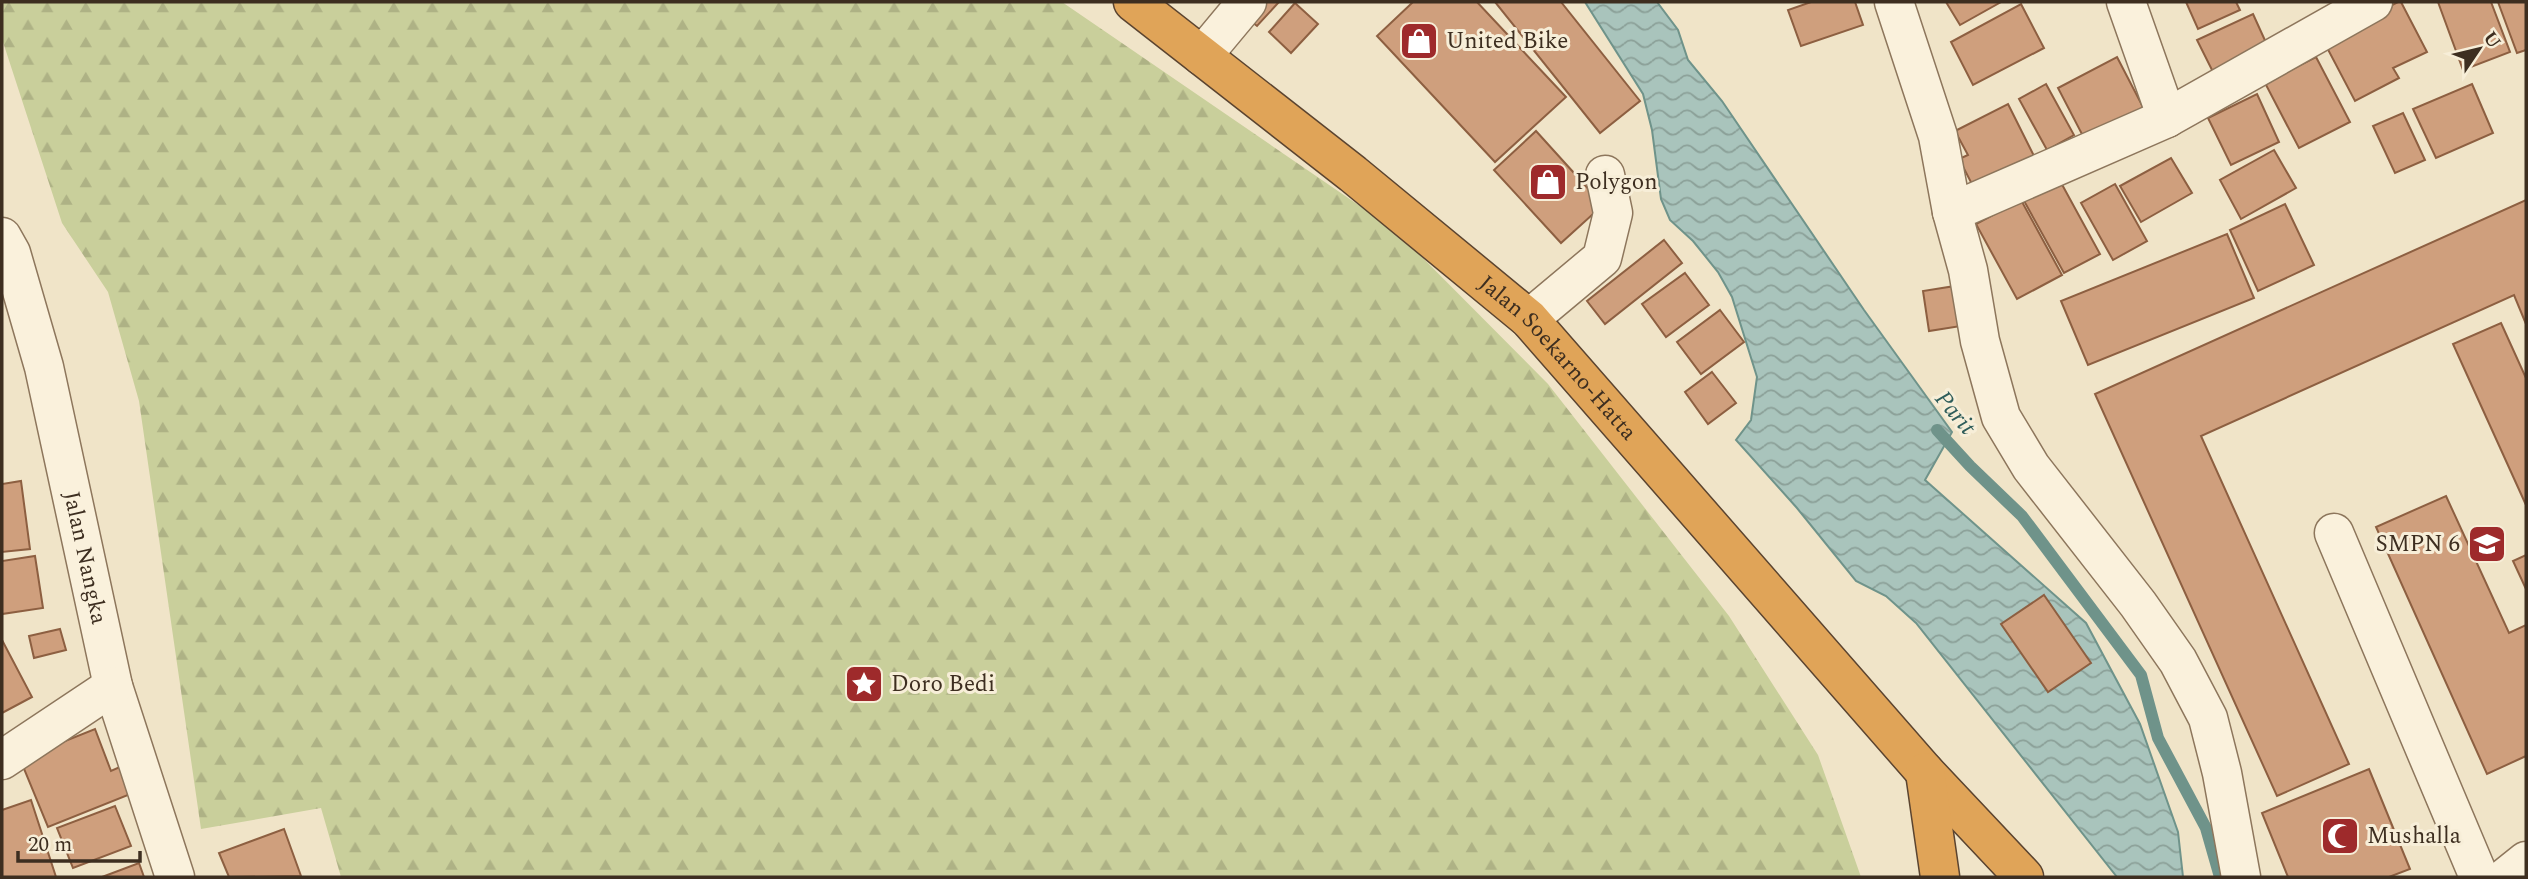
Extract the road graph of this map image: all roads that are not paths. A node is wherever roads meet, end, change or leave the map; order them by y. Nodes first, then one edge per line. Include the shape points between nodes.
1 (1133, 2) edge
2 (1247, 2) edge
3 (1894, 2) edge
4 (2126, 2) edge
5 (2373, 2) edge
6 (1202, 56) junction
7 (2167, 118) junction
8 (1605, 175) dead end
9 (1952, 212) junction
10 (2, 237) edge
11 (1529, 319) junction
12 (2334, 534) dead end
13 (113, 685) junction
14 (2, 760) edge
15 (1925, 772) junction
16 (2526, 862) edge
17 (176, 877) edge
18 (1940, 877) edge
19 (2024, 877) edge
20 (2241, 877) edge
21 (2479, 877) edge
22 (2505, 877) edge

1 - 6 highway, Jalan Soekarno-Hatta
2 - 6 street
3 - 9 street via 1938,136
4 - 7 street
5 - 7 street
6 - 11 highway, Jalan Soekarno-Hatta
7 - 9 street
8 - 11 street via 1613,213 1602,258
9 - 20 street via 2001,417 2031,467 2178,661 2202,706 2222,773
10 - 13 street, Jalan Nangka via 44,367
11 - 15 highway, Jalan Soekarno-Hatta
12 - 21 street
13 - 14 street
13 - 17 street, Jalan Nangka
15 - 18 highway
15 - 19 highway, Jalan Soekarno-Hatta
16 - 22 street

